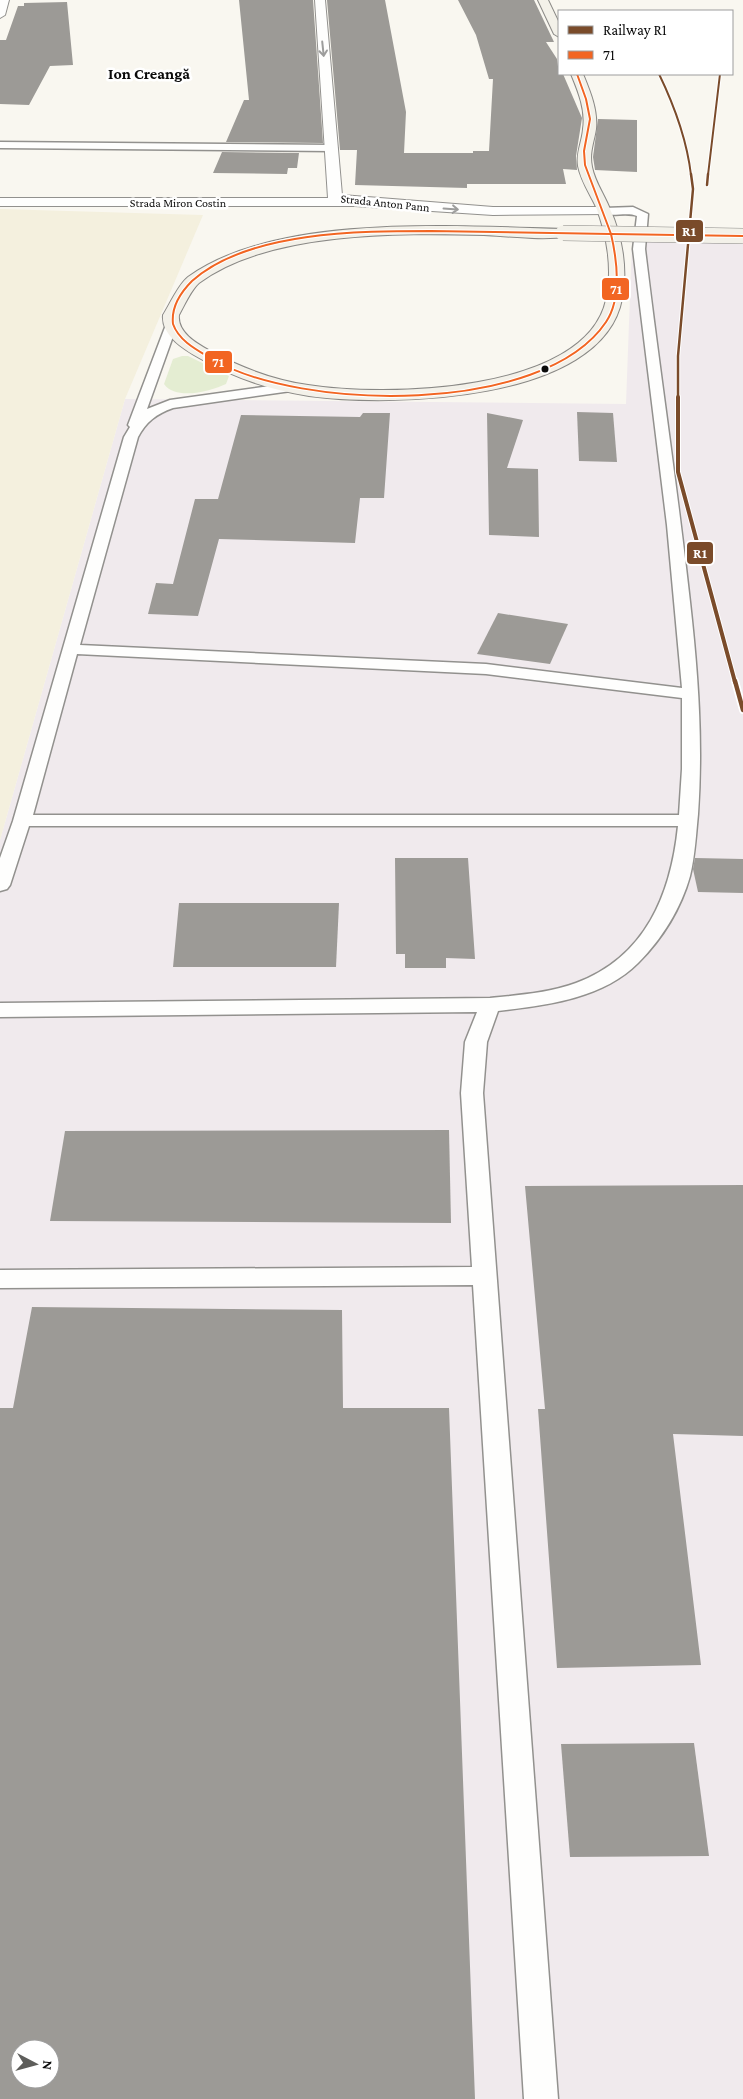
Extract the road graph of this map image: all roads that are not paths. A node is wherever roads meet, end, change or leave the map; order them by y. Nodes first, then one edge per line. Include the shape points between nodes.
1 (4, 0) edge
2 (320, 0) edge
3 (542, 0) edge
4 (0, 15) edge
5 (558, 32) edge
6 (577, 75) edge
7 (0, 145) edge
8 (332, 148) junction
9 (0, 202) edge
10 (356, 202) junction
11 (604, 211) junction
12 (743, 236) edge
13 (171, 325) junction
14 (290, 386) junction
15 (131, 437) junction
16 (70, 649) junction
17 (691, 694) junction
18 (688, 820) junction
19 (22, 821) junction
20 (0, 885) edge
21 (490, 1005) junction
22 (0, 1010) edge
23 (485, 1276) junction
24 (0, 1278) edge
25 (541, 2099) edge

1 - 4 street
2 -> 8 street, Strada Anton Pann
3 - 5 main road
6 - 11 main road via 590,125 584,158 588,176
7 - 8 lane
8 - 10 street, Strada Anton Pann via 335,198
9 - 10 street, Strada Miron Costin
10 -> 11 street, Strada Anton Pann via 493,211
11 - 14 main road via 614,249 615,282 611,312 596,335 567,358 523,376 449,392 371,394
11 - 17 lane via 633,210 644,214 639,249 680,578
12 - 13 main road, bridge via 379,232 330,235 267,246 230,258 195,279 179,296 170,317
13 - 14 main road via 189,344 208,357 246,375
13 - 15 lane
14 - 15 lane via 170,404 147,414
15 - 16 lane
16 - 17 lane via 486,670
16 - 19 lane
17 - 18 lane
18 - 19 lane
18 - 21 lane via 684,860 670,902 656,930 630,960 606,977 568,993
19 - 20 lane
21 - 22 lane
21 - 23 lane via 476,1042 472,1094
23 - 24 lane
23 - 25 lane

